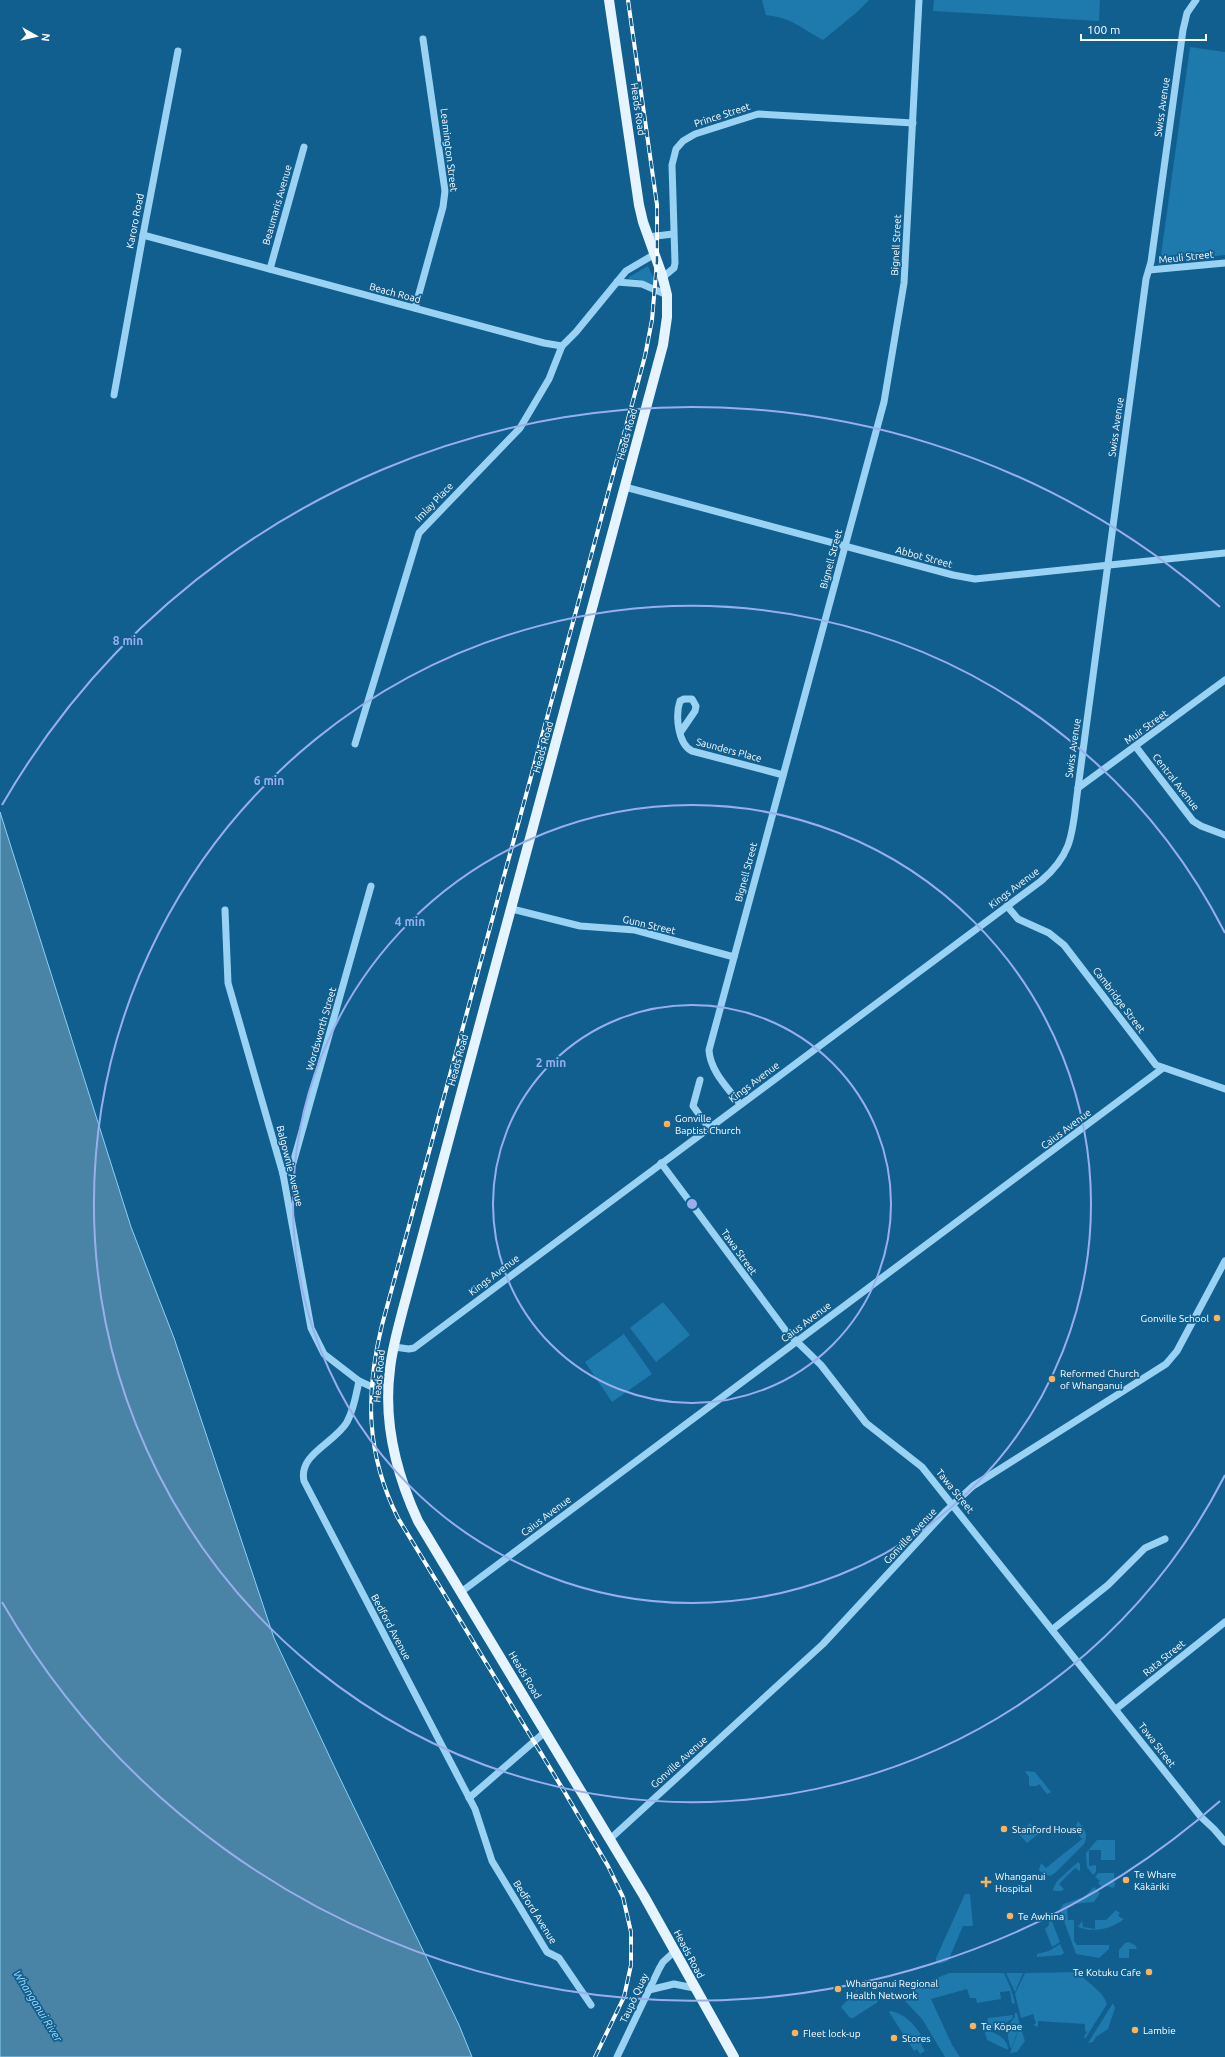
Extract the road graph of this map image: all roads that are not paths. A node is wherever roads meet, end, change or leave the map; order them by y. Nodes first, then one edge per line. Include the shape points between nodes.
1 (609, 0) edge
2 (920, 0) edge
3 (1196, 0) edge
4 (423, 39) dead end
5 (178, 51) dead end
6 (913, 123) junction
7 (304, 147) dead end
8 (673, 234) junction
9 (143, 235) junction
10 (648, 237) junction
11 (655, 254) junction
12 (1225, 263) edge
13 (270, 269) junction
14 (1149, 270) junction
15 (663, 277) junction
16 (617, 282) junction
17 (667, 295) junction
18 (415, 308) junction
19 (562, 346) junction
20 (114, 395) dead end
21 (625, 487) junction
22 (845, 546) junction
23 (1225, 553) edge
24 (1107, 566) junction
25 (1225, 680) edge
26 (680, 733) dead end
27 (355, 744) dead end
28 (1136, 746) junction
29 (783, 775) junction
30 (1078, 788) junction
31 (1225, 835) edge
32 (1062, 859) joint
33 (371, 886) dead end
34 (1007, 906) junction
35 (512, 909) junction
36 (225, 910) dead end
37 (734, 957) junction
38 (1164, 1068) junction
39 (700, 1080) dead end
40 (1225, 1089) edge
41 (740, 1104) junction
42 (709, 1128) junction
43 (661, 1163) junction
44 (284, 1174) junction
45 (1225, 1261) edge
46 (796, 1342) junction
47 (394, 1347) junction
48 (359, 1381) junction
49 (388, 1386) junction
50 (953, 1504) junction
51 (1165, 1539) dead end
52 (461, 1592) junction
53 (1225, 1622) edge
54 (1053, 1629) junction
55 (1116, 1709) junction
56 (545, 1732) junction
57 (469, 1798) junction
58 (610, 1839) junction
59 (1225, 1842) edge
60 (675, 1951) junction
61 (694, 1988) junction
62 (649, 1990) junction
63 (591, 2005) dead end
64 (617, 2057) edge
65 (734, 2057) edge

1 - 10 main road, Heads Road via 640,205
2 - 6 street, Bignell Street
3 - 14 street, Swiss Avenue via 1184,21
4 - 18 street, Leamington Street via 445,191 443,207
5 - 9 street, Karoro Road
6 - 8 street, Prince Street via 758,114 695,134 676,149 672,165
6 - 22 street, Bignell Street via 904,283 884,402
7 - 13 street, Beaumaris Avenue
8 - 10 street
8 - 15 street, Prince Street via 674,268
9 - 13 street, Beach Road
9 - 20 street, Karoro Road
10 - 11 main road, Heads Road
11 - 15 main road, Heads Road
11 - 16 street via 626,271
12 - 14 street, Meuli Street
13 - 18 street, Beach Road
14 - 24 street, Swiss Avenue
15 - 17 main road, Heads Road
16 - 17 street via 642,284
16 - 19 street
17 - 21 main road, Heads Road via 663,345
18 - 19 street, Beach Road
19 - 27 street, Imlay Place via 549,379 520,428 419,533
21 - 22 street, Abbot Street
21 - 35 main road, Heads Road
22 - 24 street, Abbot Street via 975,579
22 - 29 street, Bignell Street
23 - 24 street, Abbot Street
24 - 30 street, Swiss Avenue
25 - 28 street, Muir Street
26 - 29 street, Saunders Place via 681,741 692,751
28 - 30 street, Muir Street
28 - 31 street, Central Avenue via 1193,821
29 - 37 street, Bignell Street
30 - 32 street, Swiss Avenue via 1070,843
32 - 34 street, Kings Avenue via 1047,876
33 - 44 street, Wordsworth Street via 293,1163
34 - 38 street, Cambridge Street via 1018,919 1049,933 1064,945 1156,1065
34 - 41 street, Kings Avenue
35 - 37 street, Gunn Street via 580,926 635,930
35 - 47 main road, Heads Road
36 - 44 street, Balgownie Avenue via 228,983
37 - 41 street, Bignell Street via 709,1050 714,1070
38 - 40 street, Cambridge Street
38 - 46 street, Caius Avenue
39 - 42 street via 693,1106
41 - 42 street, Kings Avenue
42 - 43 street, Kings Avenue
43 - 46 street, Tawa Street
43 - 47 street, Kings Avenue via 414,1348
44 - 48 street, Balgownie Avenue via 313,1333 324,1354
45 - 50 street, Gonville Avenue via 1177,1351 1166,1364 986,1476
46 - 50 street, Tawa Street via 821,1365 866,1423 922,1467
46 - 52 street, Caius Avenue
47 - 49 main road, Heads Road
48 - 49 street, Balgownie Avenue via 370,1386
48 - 57 street, Bedford Avenue via 347,1422 340,1433 305,1464 303,1475
49 - 52 main road, Heads Road via 391,1439 400,1477 418,1521
50 - 54 street, Tawa Street
50 - 58 street, Gonville Avenue via 823,1644
51 - 54 street via 1145,1548 1108,1585
52 - 56 main road, Heads Road
53 - 55 street, Rata Street
54 - 55 street, Tawa Street
55 - 59 street, Tawa Street via 1201,1816
56 - 57 street
56 - 58 main road, Heads Road
57 - 63 street, Bedford Avenue via 476,1809 492,1861 547,1952 559,1958
58 - 60 main road, Heads Road
60 - 61 main road, Heads Road
60 - 62 street, Taupō Quay via 663,1962
61 - 62 street via 674,1984
61 - 65 main road, Heads Road
62 - 64 street, Taupō Quay

